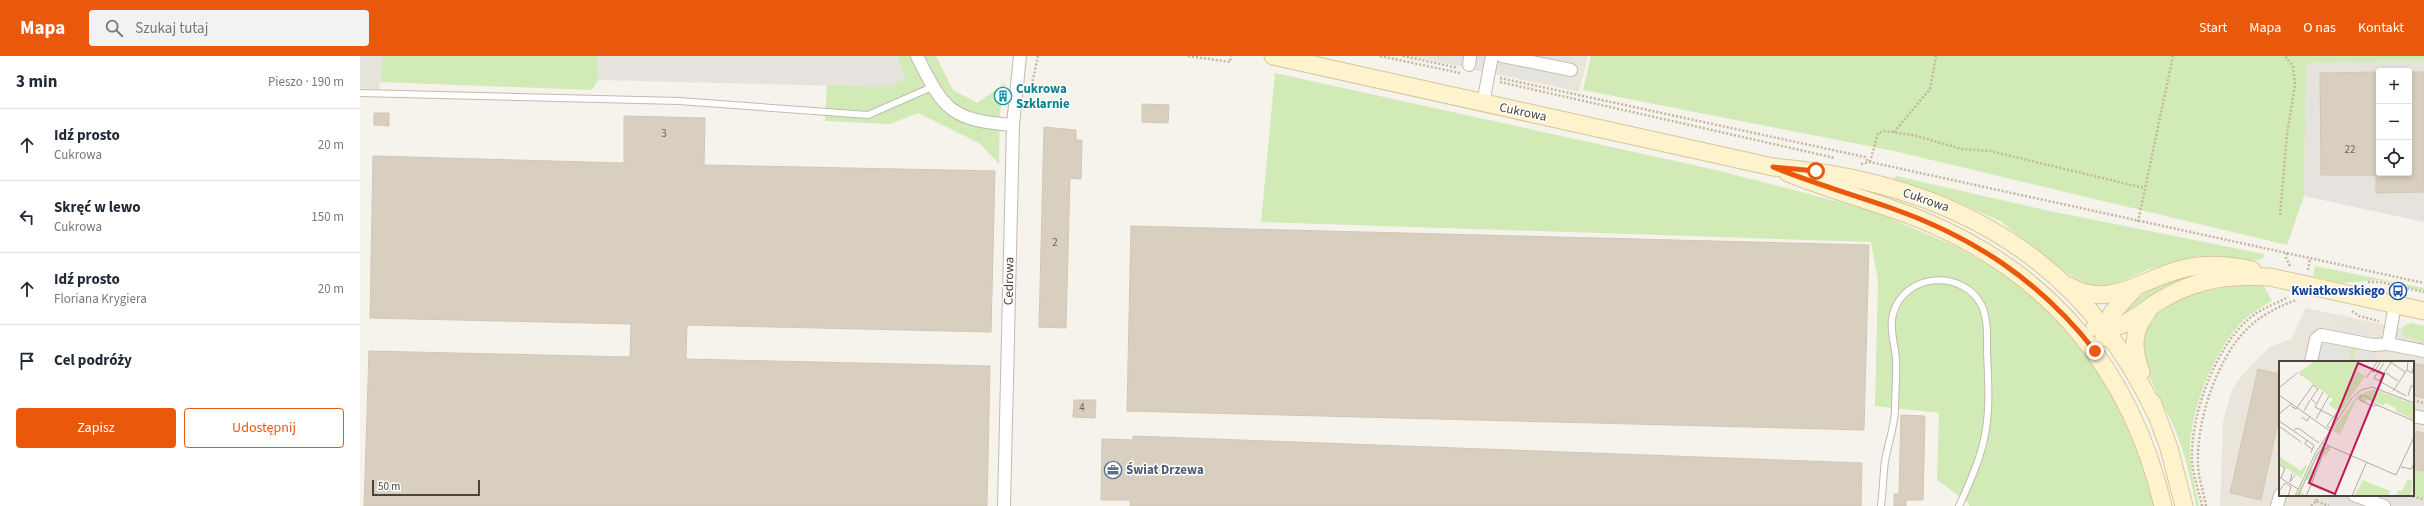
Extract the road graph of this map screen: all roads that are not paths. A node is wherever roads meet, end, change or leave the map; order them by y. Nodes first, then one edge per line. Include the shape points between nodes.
1 (917, 56) edge
2 (1020, 56) edge
3 (1273, 56) edge
4 (1492, 56) edge
5 (1502, 56) edge
6 (1571, 70) dead end
7 (932, 87) junction
8 (360, 92) edge
9 (1484, 103) junction
10 (1013, 125) junction
11 (1773, 167) junction
12 (2270, 277) junction
13 (2060, 281) junction
14 (2136, 287) junction
15 (2158, 301) junction
16 (2395, 304) junction
17 (2424, 311) edge
18 (2062, 313) junction
19 (2105, 329) junction
20 (2388, 344) junction
21 (2424, 351) edge
22 (2311, 361) edge
23 (2113, 378) junction
24 (2155, 412) junction
25 (2414, 416) edge
26 (2424, 418) edge
27 (2280, 496) edge
28 (2357, 496) edge
29 (1004, 506) edge
30 (1881, 506) edge
31 (1959, 506) edge
32 (2163, 506) edge
33 (2184, 506) edge
34 (2277, 506) edge
35 (2384, 506) edge

1 - 7 street
2 - 10 street, Cedrowa
3 - 9 street, Cukrowa
4 - 9 street
5 - 6 street
7 - 8 lane via 868,115 679,101
7 - 10 street via 949,109 960,115 986,123
9 - 11 street, Cukrowa
10 - 29 street, Cedrowa
11 - 13 street, Cukrowa via 1816,171 1876,184 1940,203 2011,242
11 - 18 street, Cukrowa via 1892,208 1963,239 2012,269
12 - 14 street, Cukrowa via 2256,270 2238,267 2202,266 2171,272
12 - 15 street, Cukrowa via 2220,278 2179,290
12 - 16 street, Cukrowa
13 - 14 street, Cukrowa via 2082,292 2101,295
13 - 19 street, Cukrowa
14 - 19 street, Cukrowa via 2117,305
15 - 19 street, Cukrowa via 2132,321
15 - 24 street via 2140,322 2134,341 2137,361
16 - 17 street, Cukrowa
16 - 20 street
18 - 19 street, Cukrowa via 2091,326
18 - 23 street via 2095,351
19 - 23 street via 2105,354
19 - 24 street via 2129,363
20 - 21 street
20 - 22 street via 2373,345 2321,335 2316,339
23 - 32 street via 2144,443
24 - 33 street via 2169,448
25 - 26 street
27 - 34 street
28 - 35 street
30 - 31 lane via 1885,461 1893,432 1896,360 1893,314 1900,300 1912,288 1929,279 1951,280 1967,289 1982,305 1986,320 1986,430 1974,472

